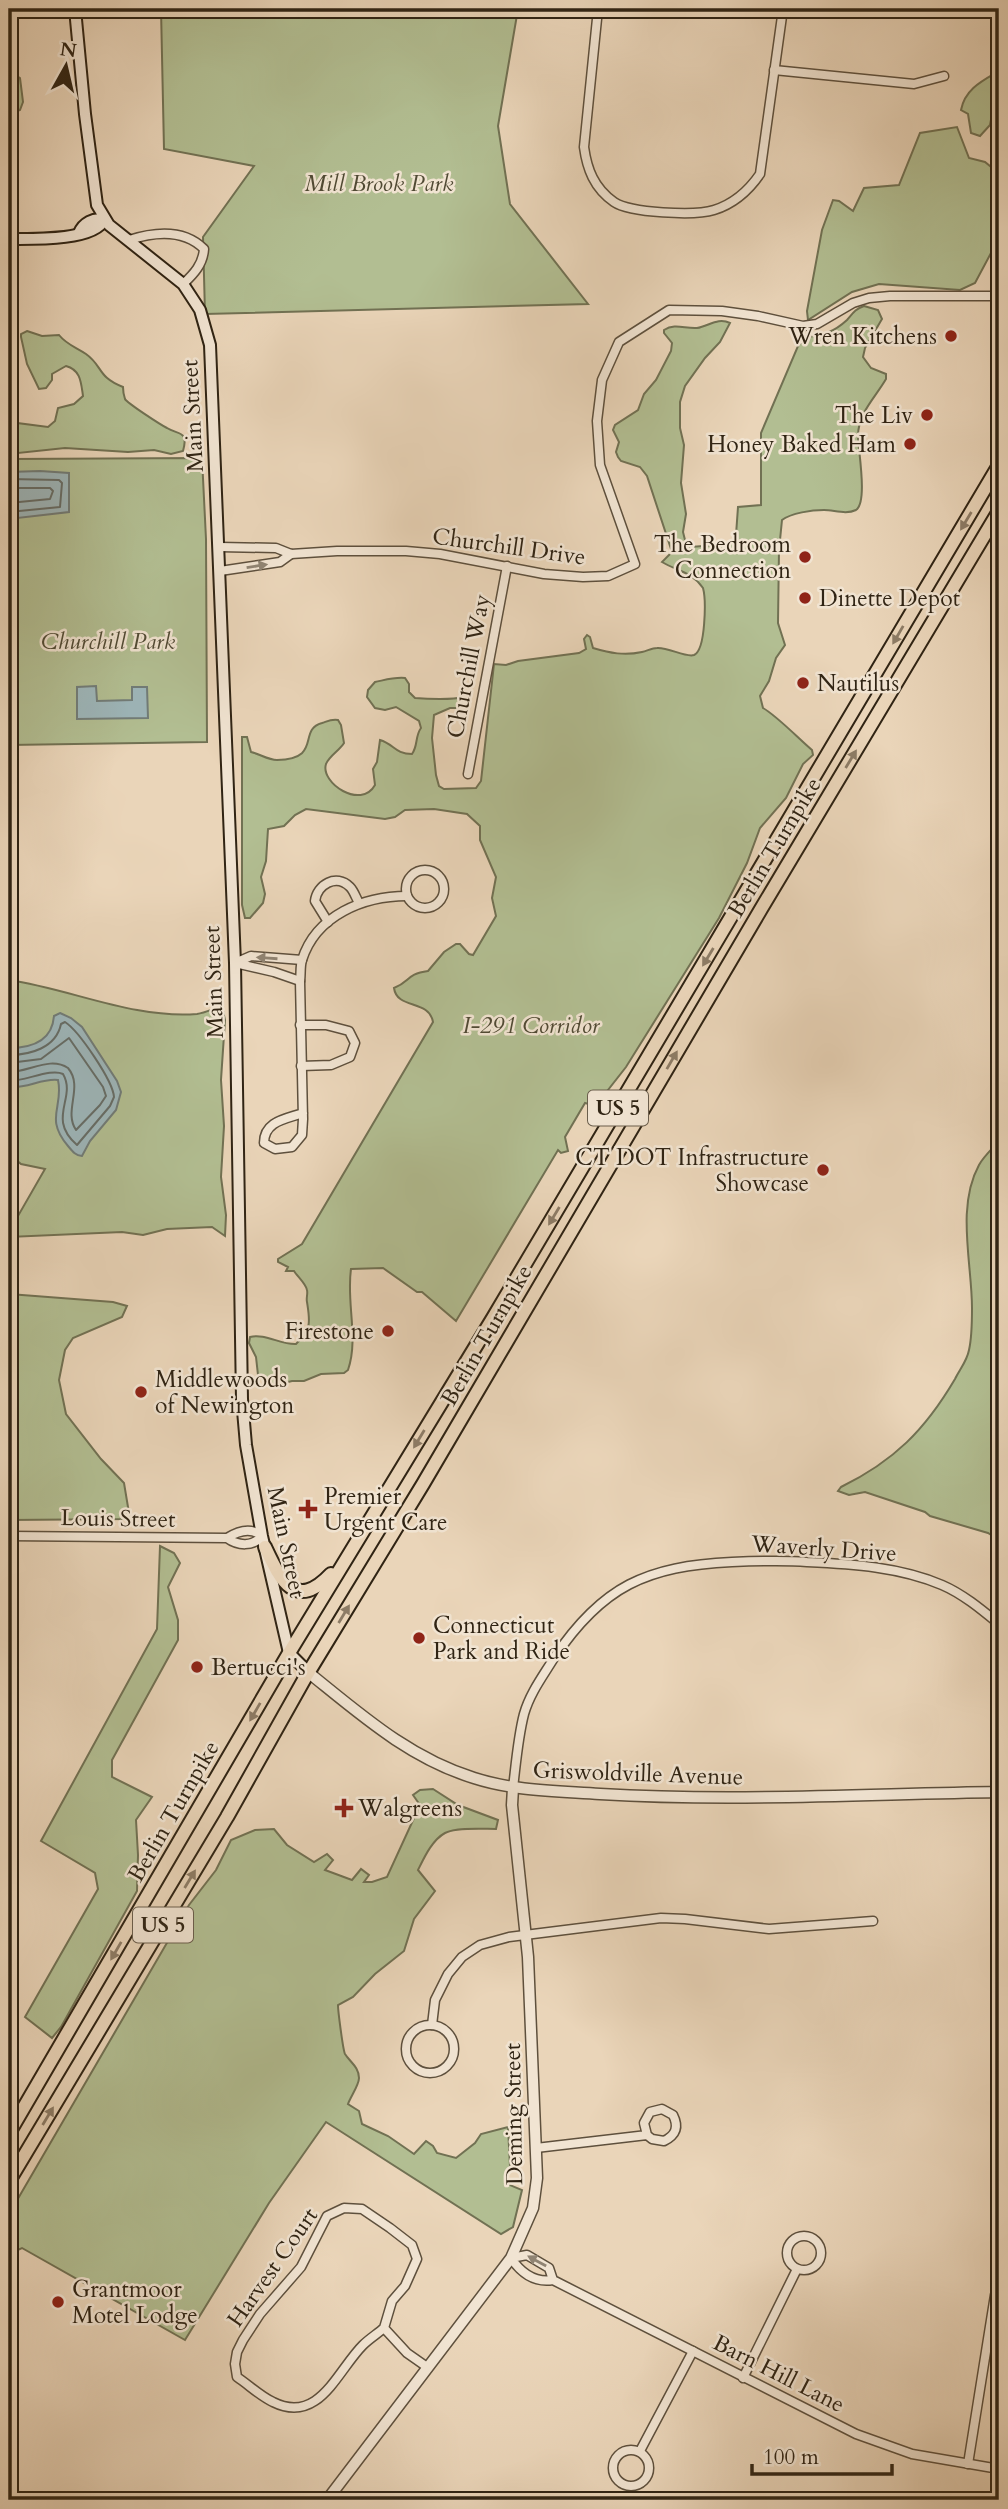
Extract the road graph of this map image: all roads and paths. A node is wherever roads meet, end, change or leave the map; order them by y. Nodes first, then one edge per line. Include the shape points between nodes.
1 (75, 9) edge
2 (598, 9) edge
3 (783, 9) edge
4 (774, 70) junction
5 (944, 76) dead end
6 (104, 220) junction
7 (9, 239) edge
8 (129, 240) junction
9 (183, 284) junction
10 (999, 296) edge
11 (999, 465) edge
12 (999, 511) edge
13 (219, 547) junction
14 (291, 554) junction
15 (507, 566) junction
16 (220, 571) junction
17 (932, 577) junction
18 (953, 590) junction
19 (468, 774) dead end
20 (407, 896) junction
21 (743, 898) junction
22 (359, 903) junction
23 (761, 909) junction
24 (328, 922) junction
25 (302, 960) junction
26 (234, 963) junction
27 (300, 981) junction
28 (300, 1025) junction
29 (302, 1066) junction
30 (303, 1113) junction
31 (526, 1309) junction
32 (493, 1318) junction
33 (9, 1536) edge
34 (263, 1542) junction
35 (348, 1556) junction
36 (999, 1624) edge
37 (289, 1653) junction
38 (309, 1673) junction
39 (513, 1788) junction
40 (999, 1792) edge
41 (873, 1921) dead end
42 (525, 1935) junction
43 (432, 2025) junction
44 (9, 2133) edge
45 (647, 2135) junction
46 (536, 2148) junction
47 (10, 2176) edge
48 (511, 2258) junction
49 (797, 2269) junction
50 (553, 2280) junction
51 (999, 2282) edge
52 (384, 2328) junction
53 (693, 2351) junction
54 (427, 2367) junction
55 (743, 2378) junction
56 (639, 2451) junction
57 (968, 2464) junction
58 (999, 2469) edge
59 (327, 2500) edge

1 - 6 main road via 95,197
2 - 4 street via 584,147 587,169 601,190 630,209 713,211 751,188 760,174
3 - 4 street
4 - 5 street via 914,84
6 - 7 main road via 96,218 79,233 62,238
6 - 8 main road, Main Street
8 - 9 main road, Main Street
8 - 9 street via 166,234 197,242 204,249 203,256
9 - 13 main road, Main Street via 200,310 210,345
10 - 15 street, Churchill Drive via 869,298 817,324 803,326 722,311 669,310 619,342 602,380 597,421 600,466 635,564 608,576 566,576
11 -> 17 highway, Berlin Turnpike / US 5
12 - 18 highway, Berlin Turnpike / US 5
13 - 14 street, Churchill Drive via 276,548
13 - 16 main road, Main Street
14 - 15 street, Churchill Drive via 407,551
16 -> 14 street, Churchill Drive via 280,562
15 - 19 street, Churchill Way
16 - 26 main road, Main Street
17 - 18 highway
17 -> 21 highway, Berlin Turnpike / US 5
23 -> 18 highway, Berlin Turnpike / US 5
20 - 20 street via 420,908 432,907 442,898 442,880 433,871 420,870 409,877
20 - 22 street
21 - 23 highway
21 -> 32 highway, Berlin Turnpike / US 5
22 - 24 street
22 - 24 street via 350,887 328,882 320,887 315,901
31 -> 23 highway, Berlin Turnpike / US 5
24 - 25 street
25 -> 26 street via 251,957
25 - 27 street
26 - 27 street
26 - 34 main road, Main Street via 242,1399
27 - 28 street
28 - 29 street
28 - 29 street via 349,1031 355,1043 350,1057 331,1065
29 - 30 street
30 - 30 street via 272,1123 264,1143 275,1149 292,1147 302,1135
31 - 32 highway
38 -> 31 highway, Berlin Turnpike / US 5
32 -> 35 highway, Berlin Turnpike / US 5
33 - 34 street, Louis Street
34 - 35 highway via 284,1583 299,1590 323,1583
34 - 37 main road, Main Street
35 - 37 highway, Berlin Turnpike / US 5
36 - 39 street, Waverly Drive via 944,1586 884,1569 780,1560 670,1568 643,1577 581,1620 536,1686 524,1715
37 - 38 main road
37 -> 44 highway, Berlin Turnpike / US 5
38 - 39 street, Griswoldville Avenue via 389,1737 418,1754 474,1778
47 -> 38 highway, Berlin Turnpike / US 5
39 - 40 street, Griswoldville Avenue via 663,1798
39 - 42 street, Deming Street
41 - 42 street via 769,1929 661,1918
42 - 43 street via 487,1942 462,1957 438,1992
42 - 46 street, Deming Street
43 - 43 street via 416,2029 406,2046 412,2066 421,2072 442,2071 450,2064 454,2049 446,2031
45 - 45 street via 658,2141 670,2138 676,2127 673,2115 662,2109 650,2112 644,2123
45 - 46 street
46 - 48 street, Deming Street via 533,2208
48 - 50 street, Barn Hill Lane via 519,2271 542,2282
50 -> 48 street, Barn Hill Lane via 550,2268 527,2255
48 - 54 street, Deming Street
49 - 49 street via 810,2269 820,2261 821,2248 812,2238 799,2237 789,2246 788,2259
49 - 55 street
50 - 53 street, Barn Hill Lane
51 - 57 street
52 - 52 street, Harvest Court via 392,2301 417,2259 412,2245 390,2228 362,2209 344,2208 327,2216 301,2267 243,2340 235,2364 237,2377 272,2402 297,2408 311,2405 363,2344
52 - 54 street
53 - 55 street, Barn Hill Lane
53 - 56 street
54 - 59 street, Deming Street
55 - 57 street, Barn Hill Lane via 856,2434 912,2454
56 - 56 street via 625,2450 615,2460 614,2474 623,2485 638,2486 648,2476 649,2462
57 - 58 street, Barn Hill Lane

